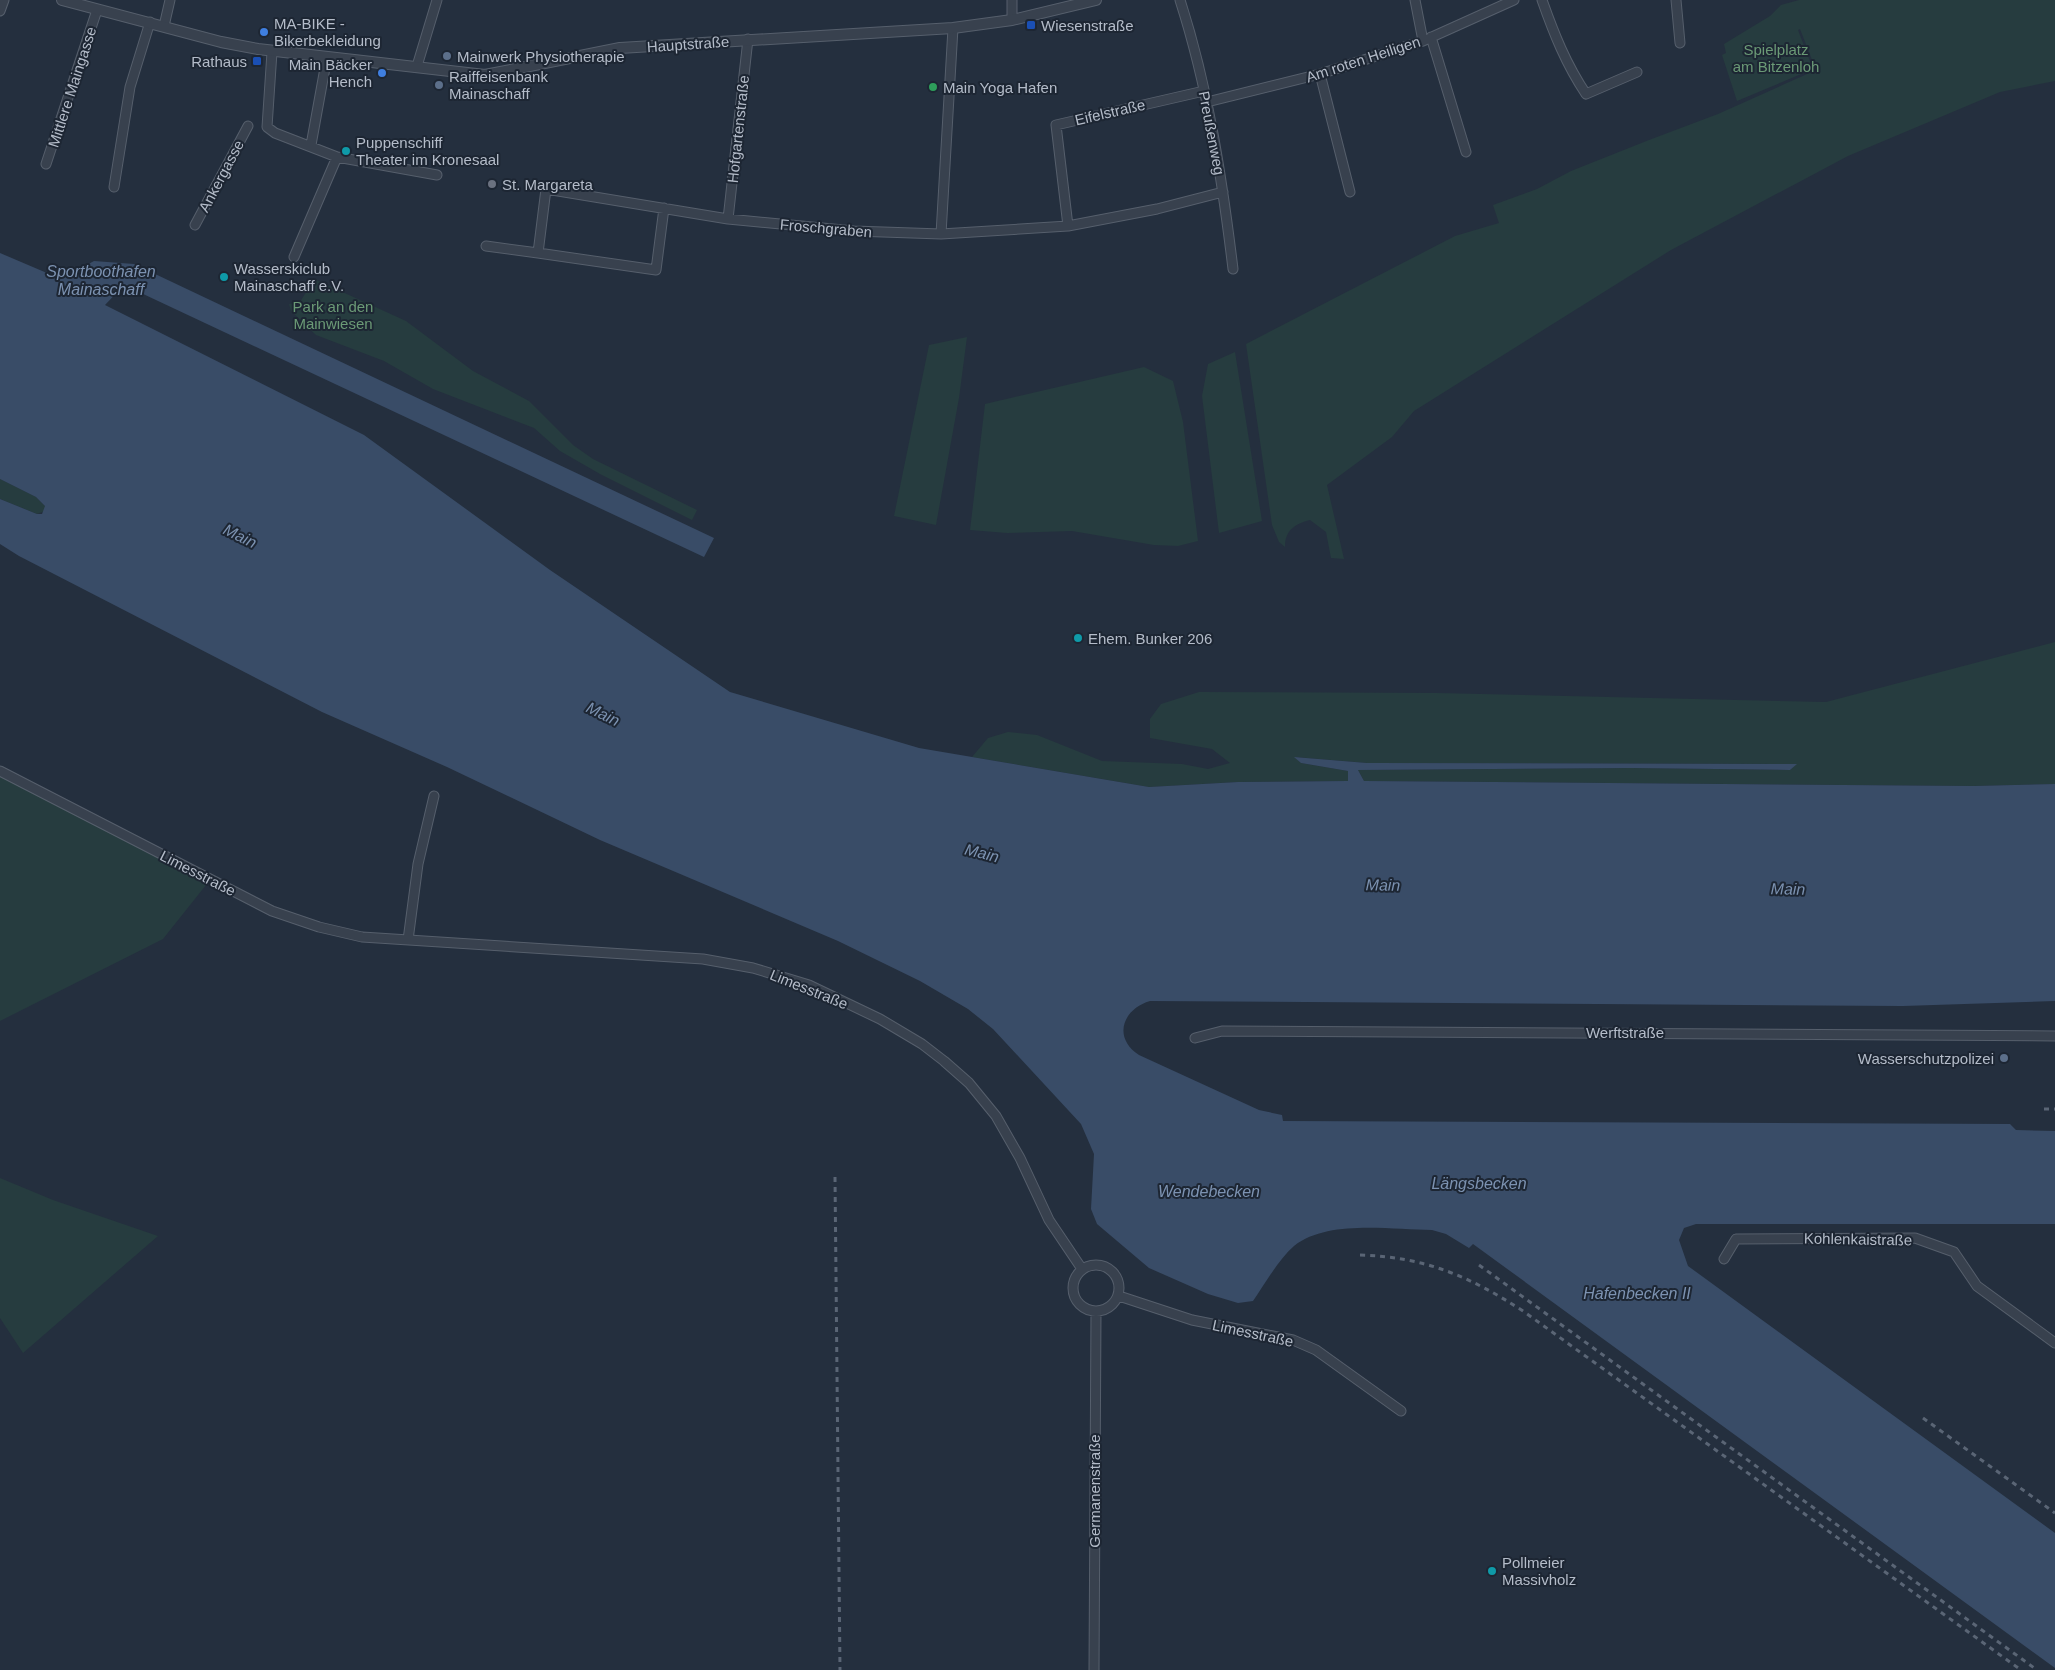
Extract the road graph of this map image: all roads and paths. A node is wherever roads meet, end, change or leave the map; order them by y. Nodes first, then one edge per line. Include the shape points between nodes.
1 (4, 0) edge
2 (62, 0) edge
3 (170, 0) edge
4 (437, 0) edge
5 (1012, 0) edge
6 (1096, 0) edge
7 (1180, 0) edge
8 (1415, 0) edge
9 (1514, 0) edge
10 (1542, 0) edge
11 (1676, 0) edge
12 (97, 10) junction
13 (0, 11) edge
14 (1012, 20) junction
15 (150, 22) junction
16 (164, 26) junction
17 (953, 28) junction
18 (748, 39) junction
19 (1427, 39) junction
20 (1680, 44) dead end
21 (272, 52) junction
22 (327, 57) junction
23 (418, 66) junction
24 (1637, 72) dead end
25 (1320, 74) junction
26 (1204, 91) junction
27 (1207, 102) junction
28 (248, 126) dead end
29 (311, 145) junction
30 (1466, 152) dead end
31 (337, 157) junction
32 (46, 164) dead end
33 (437, 175) dead end
34 (114, 187) dead end
35 (1223, 192) junction
36 (1350, 192) dead end
37 (664, 208) junction
38 (728, 219) junction
39 (195, 225) dead end
40 (1068, 226) junction
41 (941, 234) junction
42 (486, 246) dead end
43 (538, 253) junction
44 (294, 257) dead end
45 (1233, 269) dead end
46 (0, 771) edge
47 (434, 796) dead end
48 (408, 940) junction
49 (2055, 1036) edge
50 (1195, 1038) dead end
51 (1724, 1259) dead end
52 (1082, 1269) junction
53 (1119, 1296) junction
54 (1096, 1312) junction
55 (2055, 1343) edge
56 (1401, 1411) dead end
57 (1094, 1670) edge

1 - 13 street
2 - 12 street, Hauptstraße
3 - 16 street
4 - 23 street
5 - 14 street
6 - 14 street, Hauptstraße
7 - 26 street, Preußenweg
8 - 19 street
9 - 19 street, Am roten Heiligen
10 - 24 street via 1563,56 1586,94
11 - 20 street
12 - 15 street, Hauptstraße
12 - 32 street, Mittlere Maingasse
14 - 17 street, Hauptstraße
15 - 16 street, Hauptstraße
15 - 34 street via 130,87
16 - 21 street, Hauptstraße
17 - 18 street, Hauptstraße
17 - 41 street
18 - 23 street, Hauptstraße via 620,48 486,75
18 - 38 street, Hofgartenstraße
19 - 25 street, Am roten Heiligen
19 - 30 street
21 - 22 street, Hauptstraße
21 - 29 street via 267,127 275,133
22 - 23 street, Hauptstraße
22 - 29 street
25 - 27 street, Am roten Heiligen
25 - 36 street
26 - 27 street, Preußenweg
26 - 40 street, Eifelstraße via 1056,124
27 - 35 street, Preußenweg
28 - 39 street, Ankergasse
29 - 31 street
31 - 33 street
31 - 44 street
35 - 40 street, Froschgraben
35 - 45 street, Preußenweg
37 - 38 street, Froschgraben
37 - 43 street via 656,270
37 - 43 street, Froschgraben via 546,189
38 - 41 street, Froschgraben via 854,232
40 - 41 street, Froschgraben
42 - 43 street
46 - 48 street, Limesstraße via 272,911 362,937
47 - 48 street via 418,864
48 - 52 street, Limesstraße via 703,959 781,975 850,1005 922,1044 969,1083 996,1116 1050,1220
49 - 50 street, Werftstraße via 1222,1031
51 - 55 street, Kohlenkaistraße via 1736,1239 1915,1238 1954,1252 1977,1286
52 - 53 street via 1096,1264 1110,1269 1119,1281
52 - 54 street via 1074,1281 1074,1295 1082,1307
53 - 54 street via 1111,1306
53 - 56 street, Limesstraße via 1192,1320 1293,1340 1316,1350
54 - 57 street, Germanenstraße

